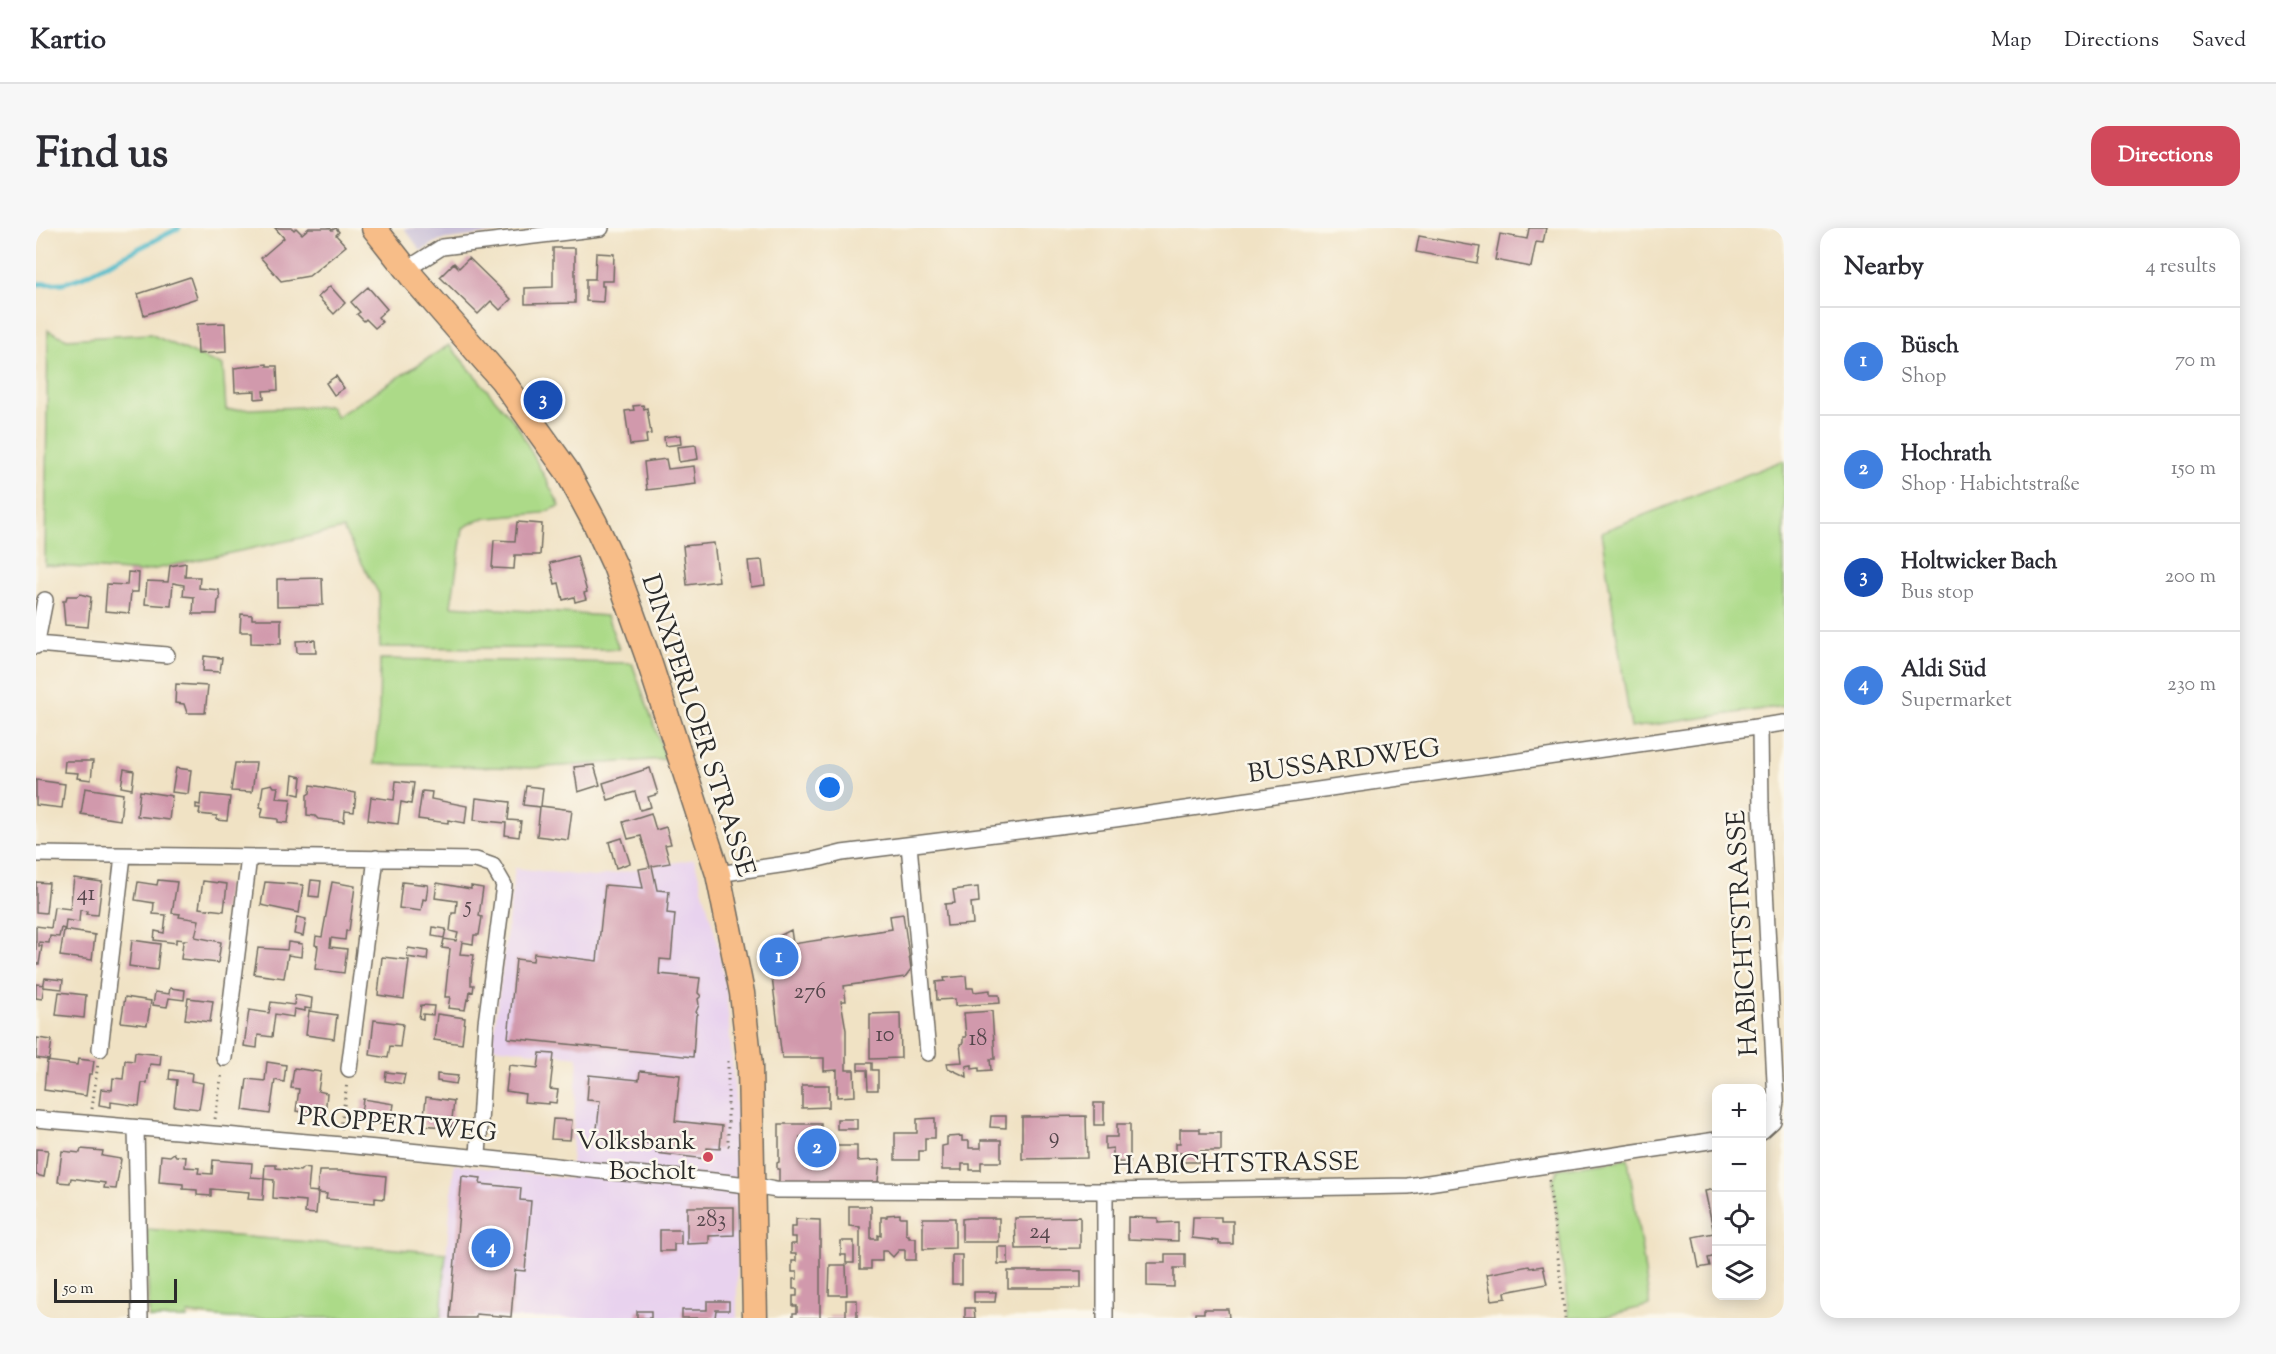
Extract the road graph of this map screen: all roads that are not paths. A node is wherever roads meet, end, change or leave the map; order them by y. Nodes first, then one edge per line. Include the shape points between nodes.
1 (374, 228) edge
2 (602, 228) edge
3 (407, 269) junction
4 (45, 600) dead end
5 (36, 645) edge
6 (167, 655) dead end
7 (1784, 723) edge
8 (1760, 727) junction
9 (909, 845) junction
10 (36, 854) edge
11 (123, 856) junction
12 (249, 856) junction
13 (376, 858) junction
14 (718, 874) junction
15 (100, 1049) road end
16 (928, 1053) dead end
17 (224, 1058) road end
18 (350, 1069) road end
19 (36, 1119) edge
20 (1766, 1127) edge
21 (136, 1128) junction
22 (1712, 1141) edge
23 (478, 1156) junction
24 (753, 1186) junction
25 (1105, 1191) junction
26 (140, 1318) edge
27 (755, 1318) edge
28 (1105, 1318) edge

1 - 3 main road, DINXPERLOER STRASSE
2 - 3 street via 442,247
3 - 14 main road, DINXPERLOER STRASSE via 502,380 567,471 595,523 647,655
4 - 5 street
5 - 6 street
7 - 8 street, BUSSARDWEG
8 - 9 street, BUSSARDWEG
8 - 20 street, HABICHTSTRASSE via 1776,1101 1773,1121
9 - 14 street, BUSSARDWEG
9 - 16 street
10 - 11 street
11 - 12 street
11 - 15 street
12 - 13 street
12 - 17 street
13 - 18 street
13 - 23 street via 477,860 493,866 504,885 486,1023
14 - 24 main road, DINXPERLOER STRASSE via 742,993 750,1066
19 - 21 street, PROPPERTWEG
21 - 23 street, PROPPERTWEG
21 - 26 street
22 - 25 street, HABICHTSTRASSE via 1408,1186
23 - 24 street, PROPPERTWEG
24 - 25 street, HABICHTSTRASSE via 776,1190
24 - 27 main road, DINXPERLOER STRASSE
25 - 28 street

